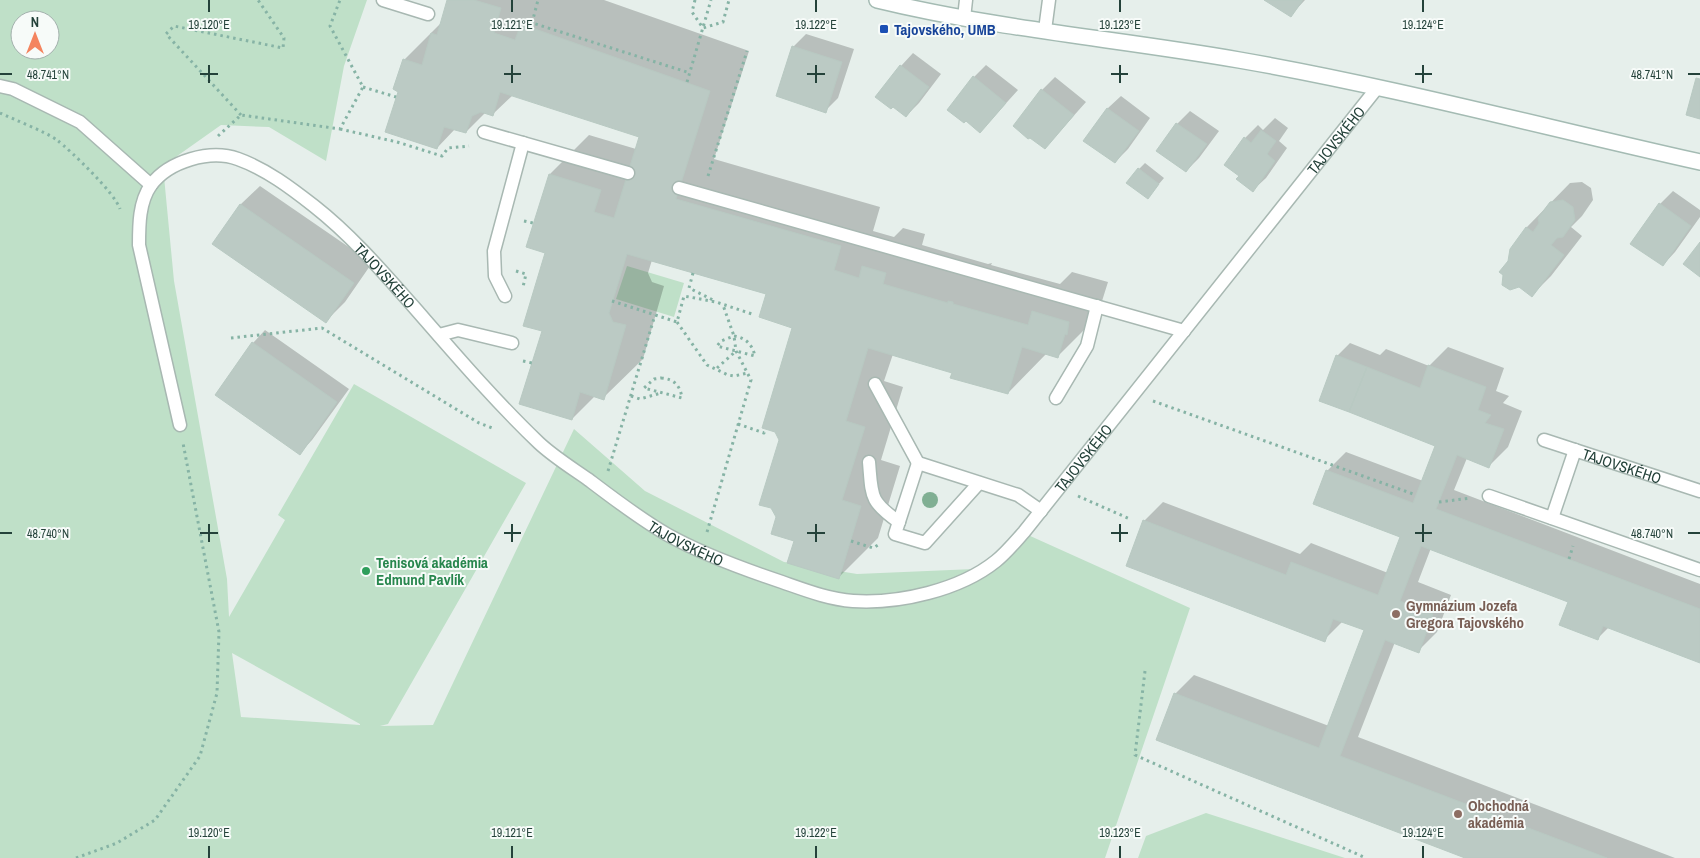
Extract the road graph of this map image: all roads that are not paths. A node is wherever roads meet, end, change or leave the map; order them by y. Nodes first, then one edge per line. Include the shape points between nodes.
1 (383, 0) edge
2 (877, 0) edge
3 (966, 0) edge
4 (1049, 0) edge
5 (428, 14) dead end
6 (964, 18) junction
7 (1045, 30) junction
8 (0, 86) edge
9 (1377, 88) junction
10 (484, 132) dead end
11 (523, 143) junction
12 (1700, 162) edge
13 (628, 173) dead end
14 (151, 185) junction
15 (679, 188) dead end
16 (505, 296) dead end
17 (1097, 306) junction
18 (1184, 331) junction
19 (439, 335) junction
20 (512, 343) dead end
21 (875, 384) dead end
22 (1056, 398) dead end
23 (180, 425) road end
24 (1544, 440) dead end
25 (1575, 450) junction
26 (869, 462) dead end
27 (918, 463) junction
28 (979, 483) junction
29 (1700, 491) edge
30 (1489, 496) road end
31 (1041, 511) junction
32 (1552, 518) junction
33 (899, 522) junction
34 (1700, 570) edge

1 - 5 lane
2 - 6 main road, TAJOVSKÉHO
3 - 6 lane
4 - 7 lane
6 - 7 main road, TAJOVSKÉHO
7 - 9 main road, TAJOVSKÉHO via 1240,60
8 - 14 lane via 13,89 80,122
9 - 12 main road, TAJOVSKÉHO
9 - 18 lane, TAJOVSKÉHO
10 - 11 lane
11 - 13 lane
11 - 16 lane via 494,251 495,276
14 - 19 lane, TAJOVSKÉHO via 166,172 201,155 236,158 253,166 284,183 351,238
14 - 23 lane via 138,223 139,245
15 - 17 lane
17 - 18 lane
17 - 22 lane via 1087,346
18 - 31 lane, TAJOVSKÉHO
19 - 20 lane via 458,330
19 - 31 lane, TAJOVSKÉHO via 542,446 623,506 667,535 701,551 829,598 883,600 937,592 970,578 997,560
21 - 27 lane
24 - 25 lane, TAJOVSKÉHO
25 - 29 lane, TAJOVSKÉHO
25 - 32 lane
26 - 33 lane via 872,495 882,510
27 - 28 lane
27 - 33 lane
28 - 31 lane via 1018,495
28 - 33 lane via 925,543 895,534
30 - 32 lane
32 - 34 lane

